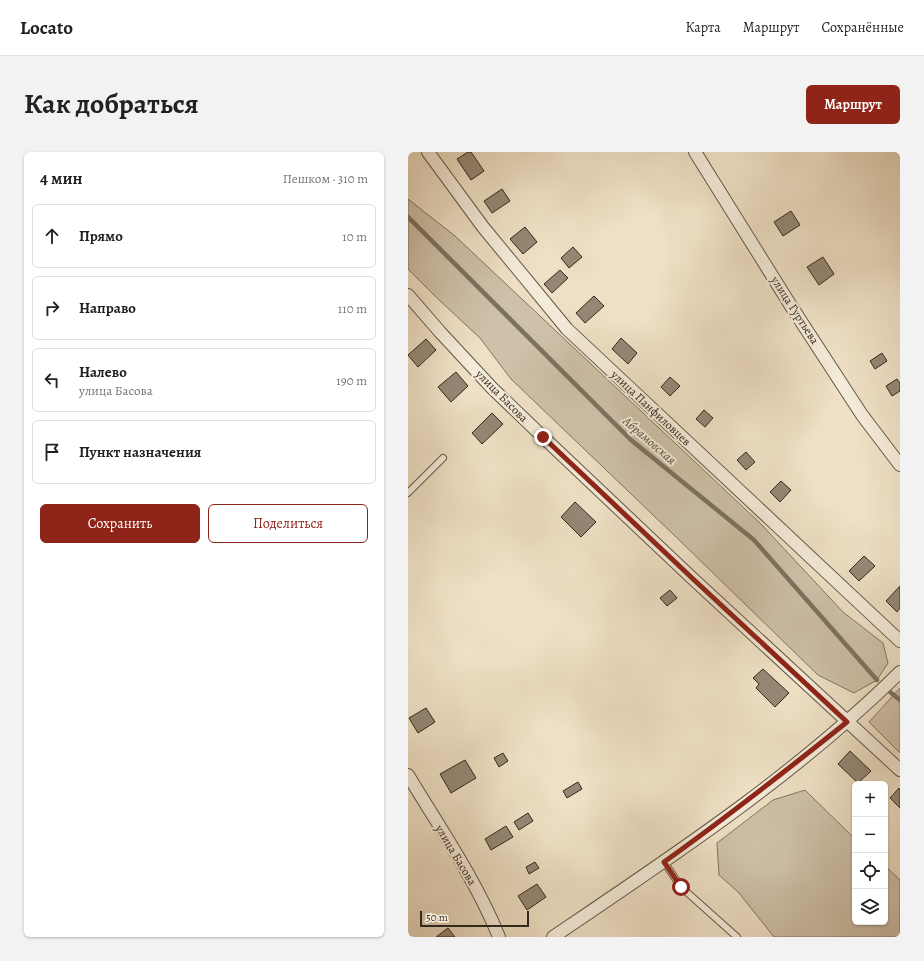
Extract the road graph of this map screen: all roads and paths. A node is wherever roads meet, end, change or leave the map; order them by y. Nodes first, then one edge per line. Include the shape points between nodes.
1 (428, 152) edge
2 (695, 152) edge
3 (408, 295) edge
4 (443, 458) dead end
5 (900, 465) edge
6 (408, 493) edge
7 (900, 641) edge
8 (900, 672) edge
9 (847, 722) junction
10 (900, 770) edge
11 (408, 775) edge
12 (664, 862) junction
13 (499, 937) edge
14 (553, 937) edge
15 (737, 937) edge

1 - 7 street, улица Панфиловцев via 483,227 567,329
2 - 5 street, улица Гуртьева via 858,409
3 - 9 street, улица Басова via 492,388
4 - 6 lane
8 - 9 street
9 - 10 street, улица Басова
9 - 12 street via 733,812
11 - 13 street, улица Басова via 472,882
12 - 14 street
12 - 15 lane via 681,887

